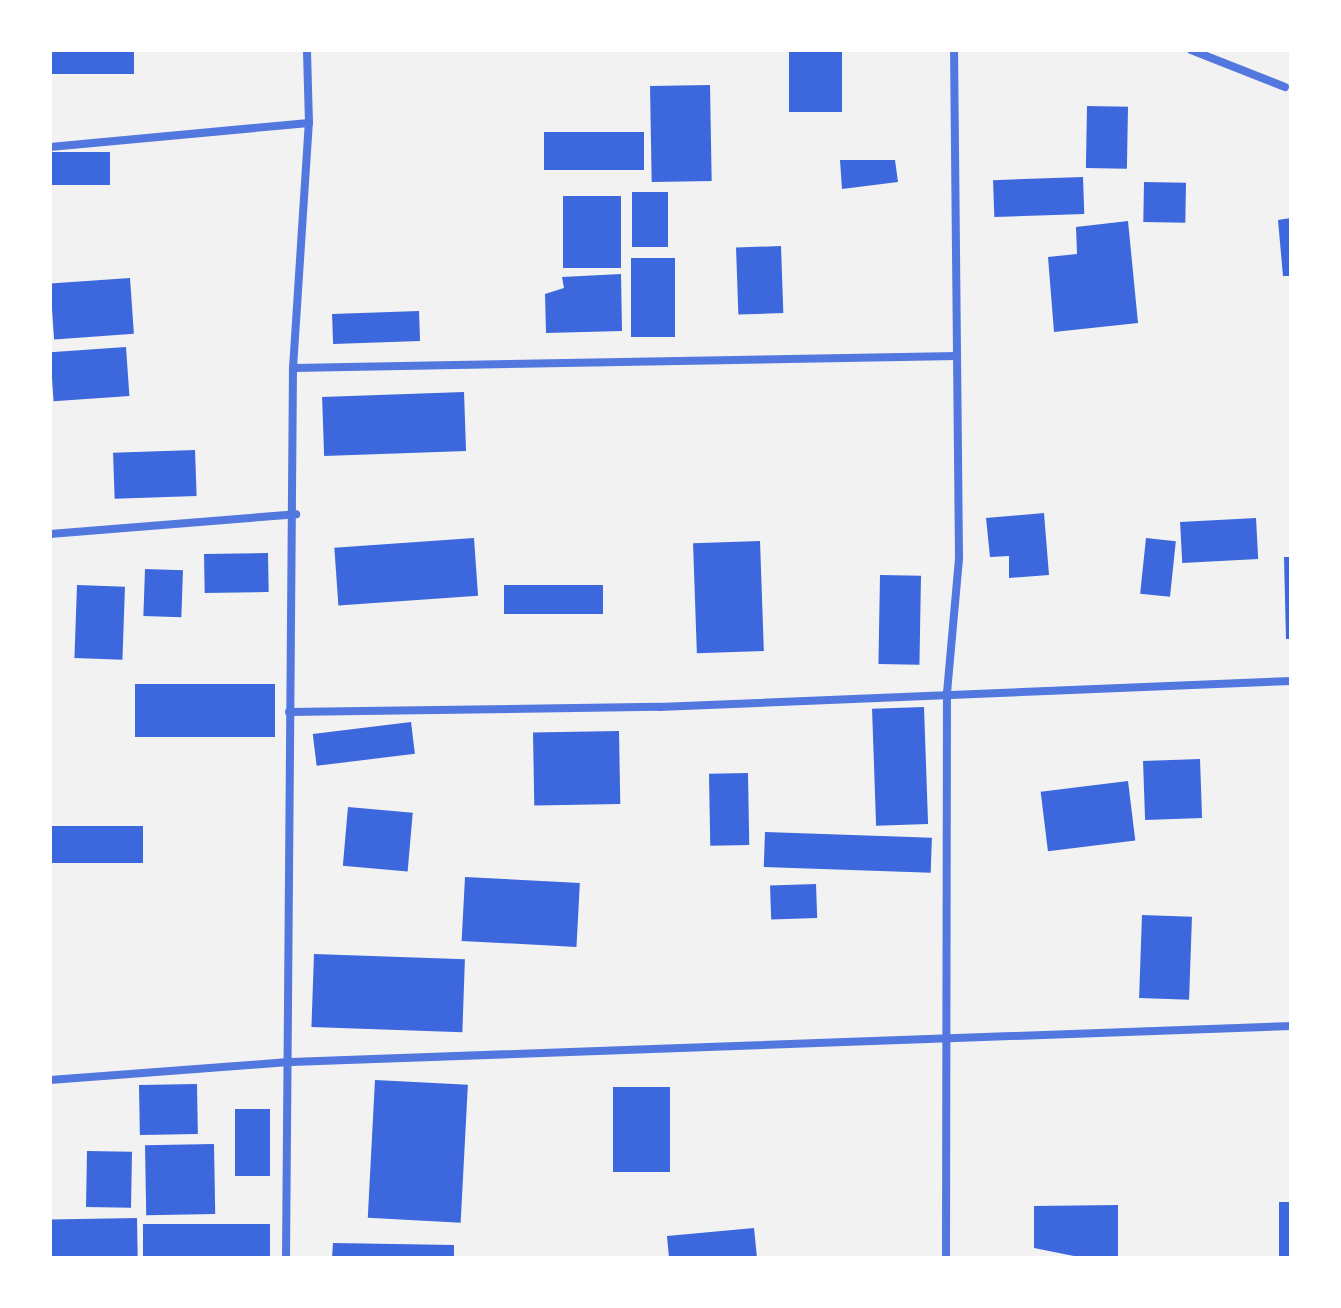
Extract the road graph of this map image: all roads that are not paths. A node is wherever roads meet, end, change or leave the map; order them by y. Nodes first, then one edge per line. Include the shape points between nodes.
1 (307, 50) edge
2 (954, 50) edge
3 (1191, 50) edge
4 (1285, 87) dead end
5 (309, 123) junction
6 (50, 147) edge
7 (957, 356) junction
8 (293, 368) junction
9 (296, 514) junction
10 (50, 534) edge
11 (1291, 681) edge
12 (947, 693) junction
13 (289, 712) junction
14 (1291, 1026) edge
15 (949, 1041) junction
16 (291, 1062) junction
17 (50, 1080) edge
18 (286, 1258) edge
19 (946, 1258) edge

1 - 5 street
2 - 7 street
3 - 4 street
5 - 6 street
5 - 8 street
7 - 8 street
7 - 12 street via 959,558
8 - 9 street
9 - 10 street
9 - 13 street
11 - 12 street
12 - 13 street via 659,707
12 - 15 street
13 - 16 street
14 - 15 street
15 - 16 street
15 - 19 street
16 - 17 street
16 - 18 street

